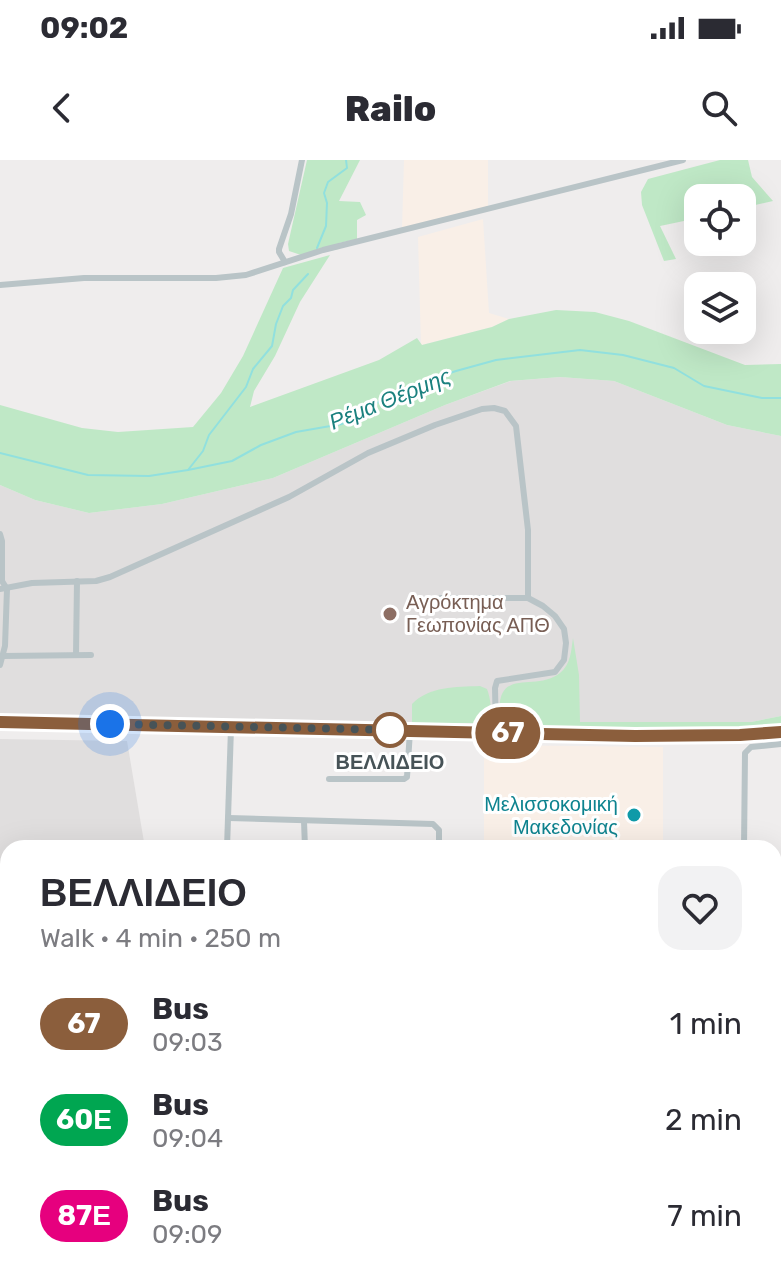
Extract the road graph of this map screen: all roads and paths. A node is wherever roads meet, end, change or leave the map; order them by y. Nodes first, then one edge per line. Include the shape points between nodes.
1 (302, 160) edge
2 (683, 160) edge
3 (285, 262) junction
4 (0, 285) edge
5 (0, 534) edge
6 (77, 581) junction
7 (4, 589) edge
8 (441, 598) dead end
9 (528, 598) junction
10 (76, 655) junction
11 (91, 655) dead end
12 (3, 656) junction
13 (0, 665) edge
14 (0, 722) edge
15 (231, 726) junction
16 (410, 731) junction
17 (781, 732) edge
18 (496, 733) junction
19 (781, 744) edge
20 (329, 779) dead end
21 (229, 818) junction
22 (304, 821) junction
23 (228, 840) edge
24 (305, 840) edge
25 (439, 840) edge
26 (744, 840) edge

1 - 3 street via 279,249
2 - 3 street
3 - 4 street via 216,278 84,278
5 - 7 street
6 - 7 street
6 - 9 street via 110,577 289,497 368,453 494,408 505,411 516,426 528,530
6 - 10 street
7 - 12 street
8 - 9 street
9 - 18 street via 564,629 564,660 555,672 497,681
10 - 11 street
10 - 12 street
12 - 13 street
14 - 15 main road
15 - 16 main road
15 - 21 street
16 - 18 main road
16 - 20 street via 404,779
17 - 18 main road
19 - 26 street via 755,746 745,753
21 - 22 street
21 - 23 street
22 - 24 street
22 - 25 street via 433,824

